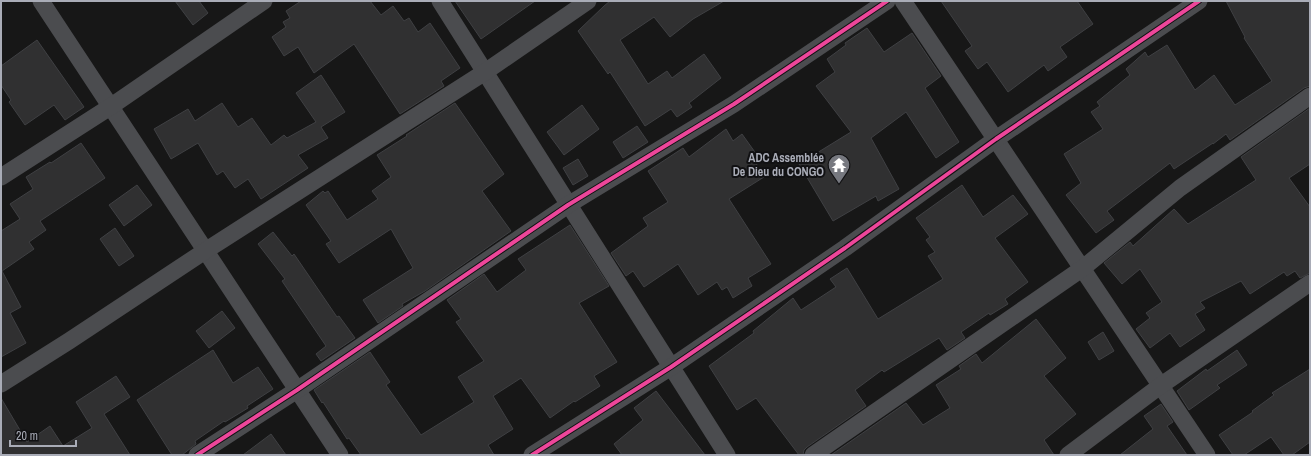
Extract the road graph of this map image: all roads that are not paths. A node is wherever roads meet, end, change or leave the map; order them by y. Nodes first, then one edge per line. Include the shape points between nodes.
1 (41, 1) edge
2 (264, 1) edge
3 (440, 1) edge
4 (588, 1) edge
5 (887, 1) edge
6 (903, 1) edge
7 (1200, 1) edge
8 (485, 72) junction
9 (1310, 96) edge
10 (110, 107) junction
11 (996, 139) junction
12 (1, 177) edge
13 (568, 205) junction
14 (205, 251) junction
15 (1083, 268) junction
16 (1310, 283) edge
17 (671, 367) junction
18 (1, 384) edge
19 (1160, 386) junction
20 (297, 390) junction
21 (197, 455) edge
22 (340, 455) edge
23 (532, 455) edge
24 (728, 455) edge
25 (813, 455) edge
26 (1068, 455) edge
27 (1208, 455) edge

1 - 10 street
2 - 10 street
3 - 8 street
4 - 8 street
5 - 13 street via 734,104
6 - 11 street
7 - 11 street
8 - 13 street
8 - 14 street
9 - 15 street via 1180,188
10 - 12 street
10 - 14 street
11 - 15 street
11 - 17 street via 845,248
13 - 17 street
13 - 20 street
14 - 18 street
14 - 20 street
15 - 19 street
15 - 25 street
16 - 19 street
17 - 23 street
17 - 24 street
19 - 26 street
19 - 27 street
20 - 21 street
20 - 22 street

